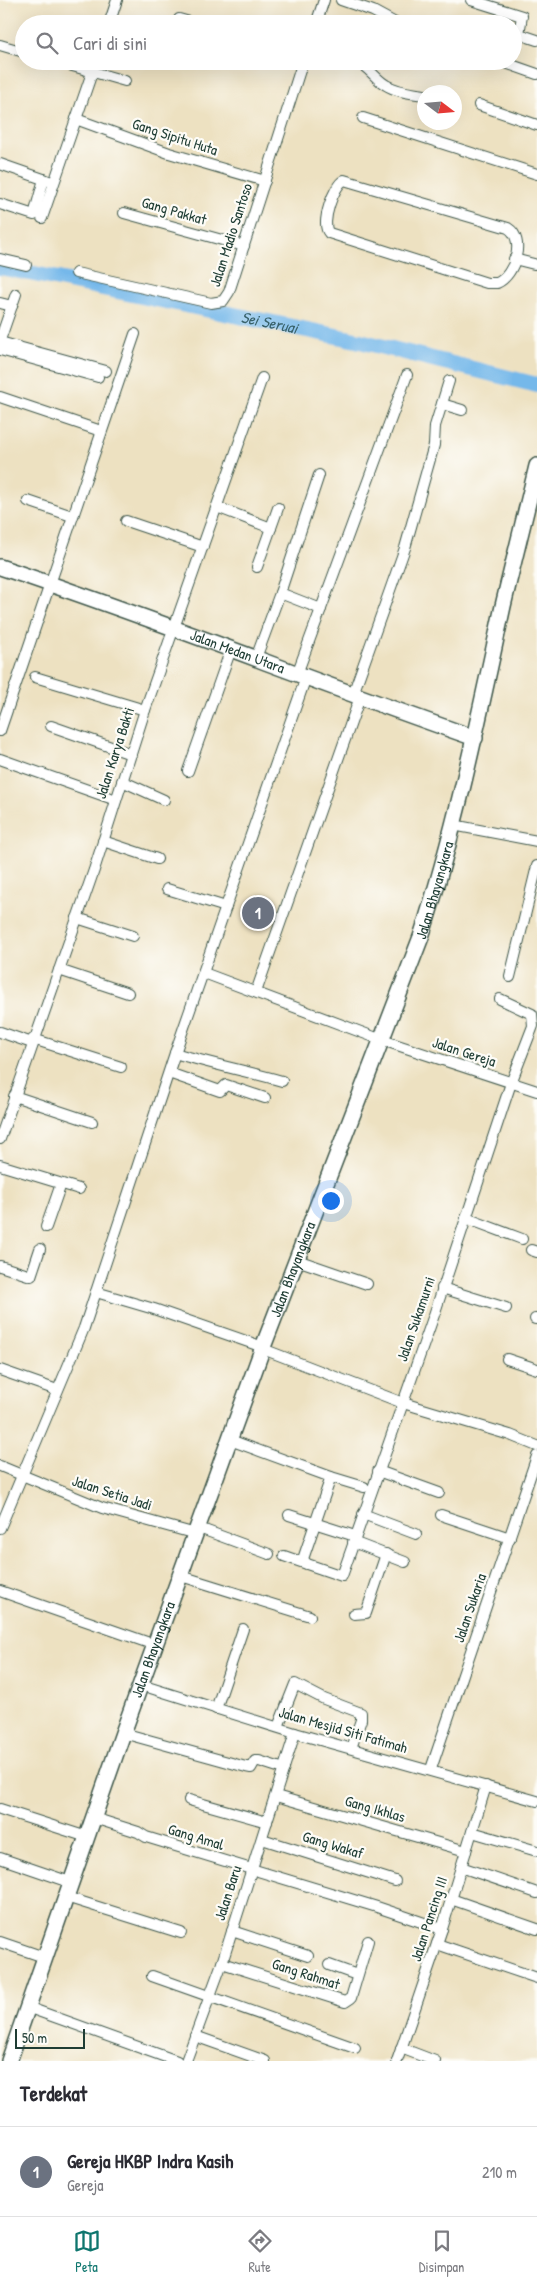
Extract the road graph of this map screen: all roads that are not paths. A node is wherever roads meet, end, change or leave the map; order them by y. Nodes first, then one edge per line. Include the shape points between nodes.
1 (117, 0) edge
2 (324, 0) edge
3 (341, 0) edge
4 (471, 0) edge
5 (112, 15) edge
6 (319, 15) edge
7 (380, 15) edge
8 (519, 15) edge
9 (522, 35) edge
10 (537, 40) edge
11 (0, 44) edge
12 (15, 49) edge
13 (522, 69) edge
14 (85, 70) edge
15 (300, 70) edge
16 (370, 70) edge
17 (92, 72) junction
18 (537, 74) edge
19 (125, 81) dead end
20 (417, 94) edge
21 (479, 105) dead end
22 (362, 118) dead end
23 (76, 119) junction
24 (537, 125) edge
25 (0, 164) edge
26 (537, 174) edge
27 (49, 181) junction
28 (265, 181) junction
29 (0, 204) edge
30 (124, 213) dead end
31 (42, 218) dead end
32 (244, 246) junction
33 (0, 259) edge
34 (514, 259) junction
35 (534, 264) dead end
36 (26, 265) dead end
37 (76, 273) dead end
38 (16, 294) dead end
39 (0, 303) edge
40 (12, 306) junction
41 (135, 334) dead end
42 (0, 341) edge
43 (0, 350) edge
44 (406, 375) dead end
45 (262, 378) dead end
46 (449, 381) dead end
47 (0, 397) edge
48 (442, 404) junction
49 (462, 410) dead end
50 (101, 430) junction
51 (537, 466) edge
52 (318, 475) dead end
53 (28, 501) dead end
54 (217, 507) junction
55 (278, 508) dead end
56 (72, 516) junction
57 (126, 521) dead end
58 (270, 528) junction
59 (203, 547) junction
60 (257, 566) dead end
61 (0, 567) edge
62 (49, 584) junction
63 (280, 593) junction
64 (321, 610) junction
65 (174, 627) junction
66 (231, 649) junction
67 (256, 658) junction
68 (302, 676) junction
69 (36, 677) dead end
70 (357, 696) junction
71 (145, 710) junction
72 (51, 726) dead end
73 (0, 731) edge
74 (475, 738) junction
75 (131, 754) junction
76 (0, 758) edge
77 (188, 771) dead end
78 (122, 781) junction
79 (116, 800) junction
80 (164, 800) dead end
81 (453, 825) junction
82 (103, 841) junction
83 (537, 841) edge
84 (157, 859) dead end
85 (537, 866) edge
86 (167, 889) dead end
87 (226, 907) junction
88 (77, 918) junction
89 (133, 936) dead end
90 (59, 970) junction
91 (204, 973) junction
92 (510, 977) dead end
93 (128, 992) dead end
94 (256, 992) junction
95 (500, 999) dead end
96 (0, 1032) edge
97 (382, 1040) junction
98 (33, 1041) junction
99 (175, 1053) junction
100 (121, 1068) dead end
101 (169, 1073) junction
102 (282, 1080) dead end
103 (511, 1083) junction
104 (537, 1091) edge
105 (14, 1096) junction
106 (265, 1098) dead end
107 (3, 1118) edge
108 (92, 1122) dead end
109 (0, 1139) edge
110 (0, 1165) edge
111 (61, 1184) junction
112 (78, 1189) dead end
113 (466, 1218) junction
114 (46, 1227) dead end
115 (522, 1239) dead end
116 (40, 1249) dead end
117 (297, 1260) junction
118 (0, 1266) edge
119 (367, 1284) dead end
120 (442, 1288) junction
121 (96, 1292) junction
122 (506, 1308) dead end
123 (263, 1348) junction
124 (507, 1359) dead end
125 (537, 1369) edge
126 (0, 1370) edge
127 (57, 1390) junction
128 (403, 1403) junction
129 (230, 1440) junction
130 (537, 1446) edge
131 (537, 1456) edge
132 (0, 1466) edge
133 (378, 1471) junction
134 (21, 1475) junction
135 (331, 1477) junction
136 (364, 1487) dead end
137 (439, 1493) dead end
138 (363, 1514) junction
139 (441, 1515) dead end
140 (290, 1516) dead end
141 (1, 1521) edge
142 (315, 1524) junction
143 (197, 1531) junction
144 (416, 1534) dead end
145 (510, 1538) junction
146 (354, 1539) junction
147 (268, 1554) dead end
148 (386, 1554) junction
149 (284, 1556) dead end
150 (405, 1562) dead end
151 (307, 1564) junction
152 (181, 1576) junction
153 (0, 1591) edge
154 (354, 1614) dead end
155 (310, 1616) dead end
156 (243, 1629) dead end
157 (155, 1645) junction
158 (141, 1685) junction
159 (216, 1708) junction
160 (278, 1727) junction
161 (123, 1733) junction
162 (295, 1733) junction
163 (351, 1748) junction
164 (284, 1769) junction
165 (431, 1769) junction
166 (486, 1786) junction
167 (276, 1796) junction
168 (189, 1800) dead end
169 (537, 1801) edge
170 (0, 1809) edge
171 (94, 1818) junction
172 (267, 1822) junction
173 (472, 1832) junction
174 (86, 1838) junction
175 (262, 1840) junction
176 (466, 1851) junction
177 (537, 1851) edge
178 (0, 1858) edge
179 (461, 1867) junction
180 (251, 1870) junction
181 (395, 1881) dead end
182 (70, 1882) junction
183 (537, 1893) edge
184 (66, 1897) junction
185 (451, 1899) junction
186 (442, 1929) junction
187 (537, 1929) edge
188 (232, 1931) junction
189 (181, 1933) dead end
190 (368, 1941) dead end
191 (0, 1942) edge
192 (437, 1944) junction
193 (308, 1956) dead end
194 (44, 1958) junction
195 (222, 1962) junction
196 (329, 1965) dead end
197 (358, 1975) junction
198 (152, 1976) dead end
199 (537, 1978) edge
200 (210, 1996) junction
201 (28, 2007) junction
202 (196, 2036) junction
203 (355, 2048) dead end
204 (401, 2048) junction
205 (0, 2060) edge
206 (4, 2061) edge
207 (9, 2061) edge
208 (177, 2061) edge
209 (186, 2061) edge
210 (265, 2061) edge
211 (396, 2061) edge
212 (435, 2061) edge

1 - 5 street
2 - 6 street
3 - 7 street
4 - 8 street
9 - 10 street
11 - 12 street
13 - 18 street
14 - 17 street
15 - 28 street, Jalan Madio Santoso
16 - 20 street via 385,85
17 - 19 street
17 - 23 street
21 - 24 street
22 - 26 street
23 - 27 street
23 - 28 street, Gang Sipitu Huta via 169,153
25 - 27 street
27 - 29 street via 34,215
27 - 31 street
28 - 32 street, Jalan Madio Santoso
30 - 32 street, Gang Pakkat
32 - 37 street, Jalan Madio Santoso via 229,292 223,301 216,303
33 - 36 street
34 - 34 street via 506,278 497,283 487,283 332,234 327,232 325,222 338,185 348,180 508,228 518,239
34 - 35 street
38 - 40 street
39 - 40 street
40 - 42 street
41 - 50 street
42 - 43 street via 102,374
44 - 64 street
45 - 54 street, Jalan Karya Bakti
46 - 48 street
47 - 50 street
48 - 49 street
48 - 70 street via 435,426 435,443 405,548
50 - 56 street
51 - 74 main road, Jalan Bhayangkara
52 - 63 street
53 - 56 street
54 - 58 street
54 - 59 street, Jalan Karya Bakti
55 - 58 street
56 - 62 street
57 - 59 street
58 - 60 street
59 - 65 street, Jalan Karya Bakti
61 - 62 main road, Jalan Medan Utara
62 - 65 main road, Jalan Medan Utara
62 - 73 street
63 - 64 street
63 - 67 street
64 - 68 street
65 - 66 main road, Jalan Medan Utara
65 - 71 street, Jalan Karya Bakti
66 - 67 main road, Jalan Medan Utara
66 - 77 street
67 - 68 main road, Jalan Medan Utara
68 - 70 main road, Jalan Medan Utara
68 - 87 street
69 - 71 street
70 - 74 main road, Jalan Medan Utara
70 - 94 street
71 - 75 street, Jalan Karya Bakti
72 - 75 street
74 - 81 main road, Jalan Bhayangkara
75 - 78 street, Jalan Karya Bakti
76 - 79 street
78 - 79 street, Jalan Karya Bakti
78 - 80 street
79 - 82 street, Jalan Karya Bakti
81 - 83 street
81 - 97 main road, Jalan Bhayangkara via 421,936
82 - 84 street
82 - 88 street, Jalan Karya Bakti
85 - 92 street
86 - 87 street
87 - 91 street
88 - 89 street
88 - 90 street, Jalan Karya Bakti
90 - 93 street
90 - 98 street, Jalan Karya Bakti
91 - 94 street, Jalan Gereja
91 - 99 street
94 - 97 street, Jalan Gereja
95 - 103 street, Jalan Sukamurni via 529,1012 534,1019
96 - 98 street
97 - 103 street, Jalan Gereja
97 - 117 main road, Jalan Bhayangkara
98 - 100 street
98 - 105 street, Jalan Karya Bakti
99 - 101 street
99 - 102 street via 220,1067
101 - 106 street via 220,1091 226,1085
101 - 121 street
103 - 104 street, Jalan Gereja
103 - 113 street, Jalan Sukamurni
105 - 107 street, Jalan Karya Bakti
105 - 108 street
107 - 109 street, Jalan Karya Bakti
110 - 111 street
111 - 112 street
111 - 114 street
113 - 115 street
113 - 120 street, Jalan Sukamurni
116 - 118 street via 31,1276
117 - 119 street
117 - 123 main road, Jalan Bhayangkara
120 - 122 street
120 - 128 street, Jalan Sukamurni
121 - 123 street
121 - 127 street
123 - 128 street
123 - 129 main road, Jalan Bhayangkara
124 - 125 street
126 - 127 street
127 - 134 street
128 - 130 street
128 - 133 street, Jalan Sukamurni
129 - 135 street
129 - 143 main road, Jalan Bhayangkara
131 - 145 street, Jalan Sukaria
132 - 134 street, Jalan Setia Jadi
133 - 137 street
133 - 138 street, Jalan Sukamurni
134 - 141 street
134 - 143 street, Jalan Setia Jadi via 102,1508
135 - 136 street
135 - 142 street
138 - 144 street
138 - 146 street, Jalan Sukamurni
139 - 145 street
140 - 142 street
142 - 146 street
142 - 151 street via 303,1559
143 - 147 street, Jalan Setia Jadi
143 - 152 main road, Jalan Bhayangkara
145 - 165 street, Jalan Sukaria
146 - 148 street
146 - 151 street, Jalan Sukamurni via 342,1576
148 - 150 street
148 - 154 street via 366,1613
149 - 151 street
152 - 155 street
152 - 157 main road, Jalan Bhayangkara
153 - 157 street
156 - 159 street
157 - 158 main road, Jalan Bhayangkara
158 - 159 street, Jalan Mesjid Siti Fatimah
158 - 161 main road, Jalan Bhayangkara
159 - 160 street, Jalan Mesjid Siti Fatimah
160 - 162 street, Jalan Mesjid Siti Fatimah
160 - 163 street via 296,1684 361,1713
161 - 164 street via 246,1767 251,1768 255,1761 259,1761
161 - 171 main road, Jalan Bhayangkara
162 - 163 street, Jalan Mesjid Siti Fatimah
162 - 164 street, Jalan Baru
163 - 165 street, Jalan Mesjid Siti Fatimah
164 - 167 street, Jalan Baru
165 - 166 street, Jalan Mesjid Siti Fatimah
166 - 169 street, Jalan Mesjid Siti Fatimah
166 - 173 street, Jalan Pancing III
167 - 172 street, Jalan Baru
167 - 176 street, Gang Ikhlas
168 - 172 street
170 - 174 street
171 - 174 main road, Jalan Bhayangkara
171 - 180 street, Gang Amal
172 - 175 street, Jalan Baru
173 - 176 street, Jalan Pancing III
173 - 177 street
174 - 182 main road, Jalan Bhayangkara
175 - 180 street, Jalan Baru
175 - 181 street, Gang Wakaf
176 - 179 street, Jalan Pancing III
178 - 182 street
179 - 183 street
179 - 185 street, Jalan Pancing III
180 - 186 street, Gang Amal
180 - 188 street, Jalan Baru
182 - 184 main road, Jalan Bhayangkara
184 - 189 street
184 - 194 main road, Jalan Bhayangkara
185 - 186 street, Jalan Pancing III
185 - 187 street
186 - 192 street, Jalan Pancing III
188 - 193 street
188 - 195 street, Jalan Baru
190 - 197 street, Gang Rahmat
191 - 194 street
192 - 199 street
192 - 204 street, Jalan Pancing III
194 - 201 main road, Jalan Bhayangkara
195 - 197 street, Gang Rahmat via 345,2002 351,1998
195 - 200 street, Jalan Baru
196 - 197 street
198 - 200 street
200 - 202 street, Jalan Baru
200 - 203 street
201 - 207 main road, Jalan Bhayangkara
201 - 208 street
202 - 209 street, Jalan Baru
202 - 210 street
204 - 211 street, Jalan Pancing III
204 - 212 street
205 - 206 street

